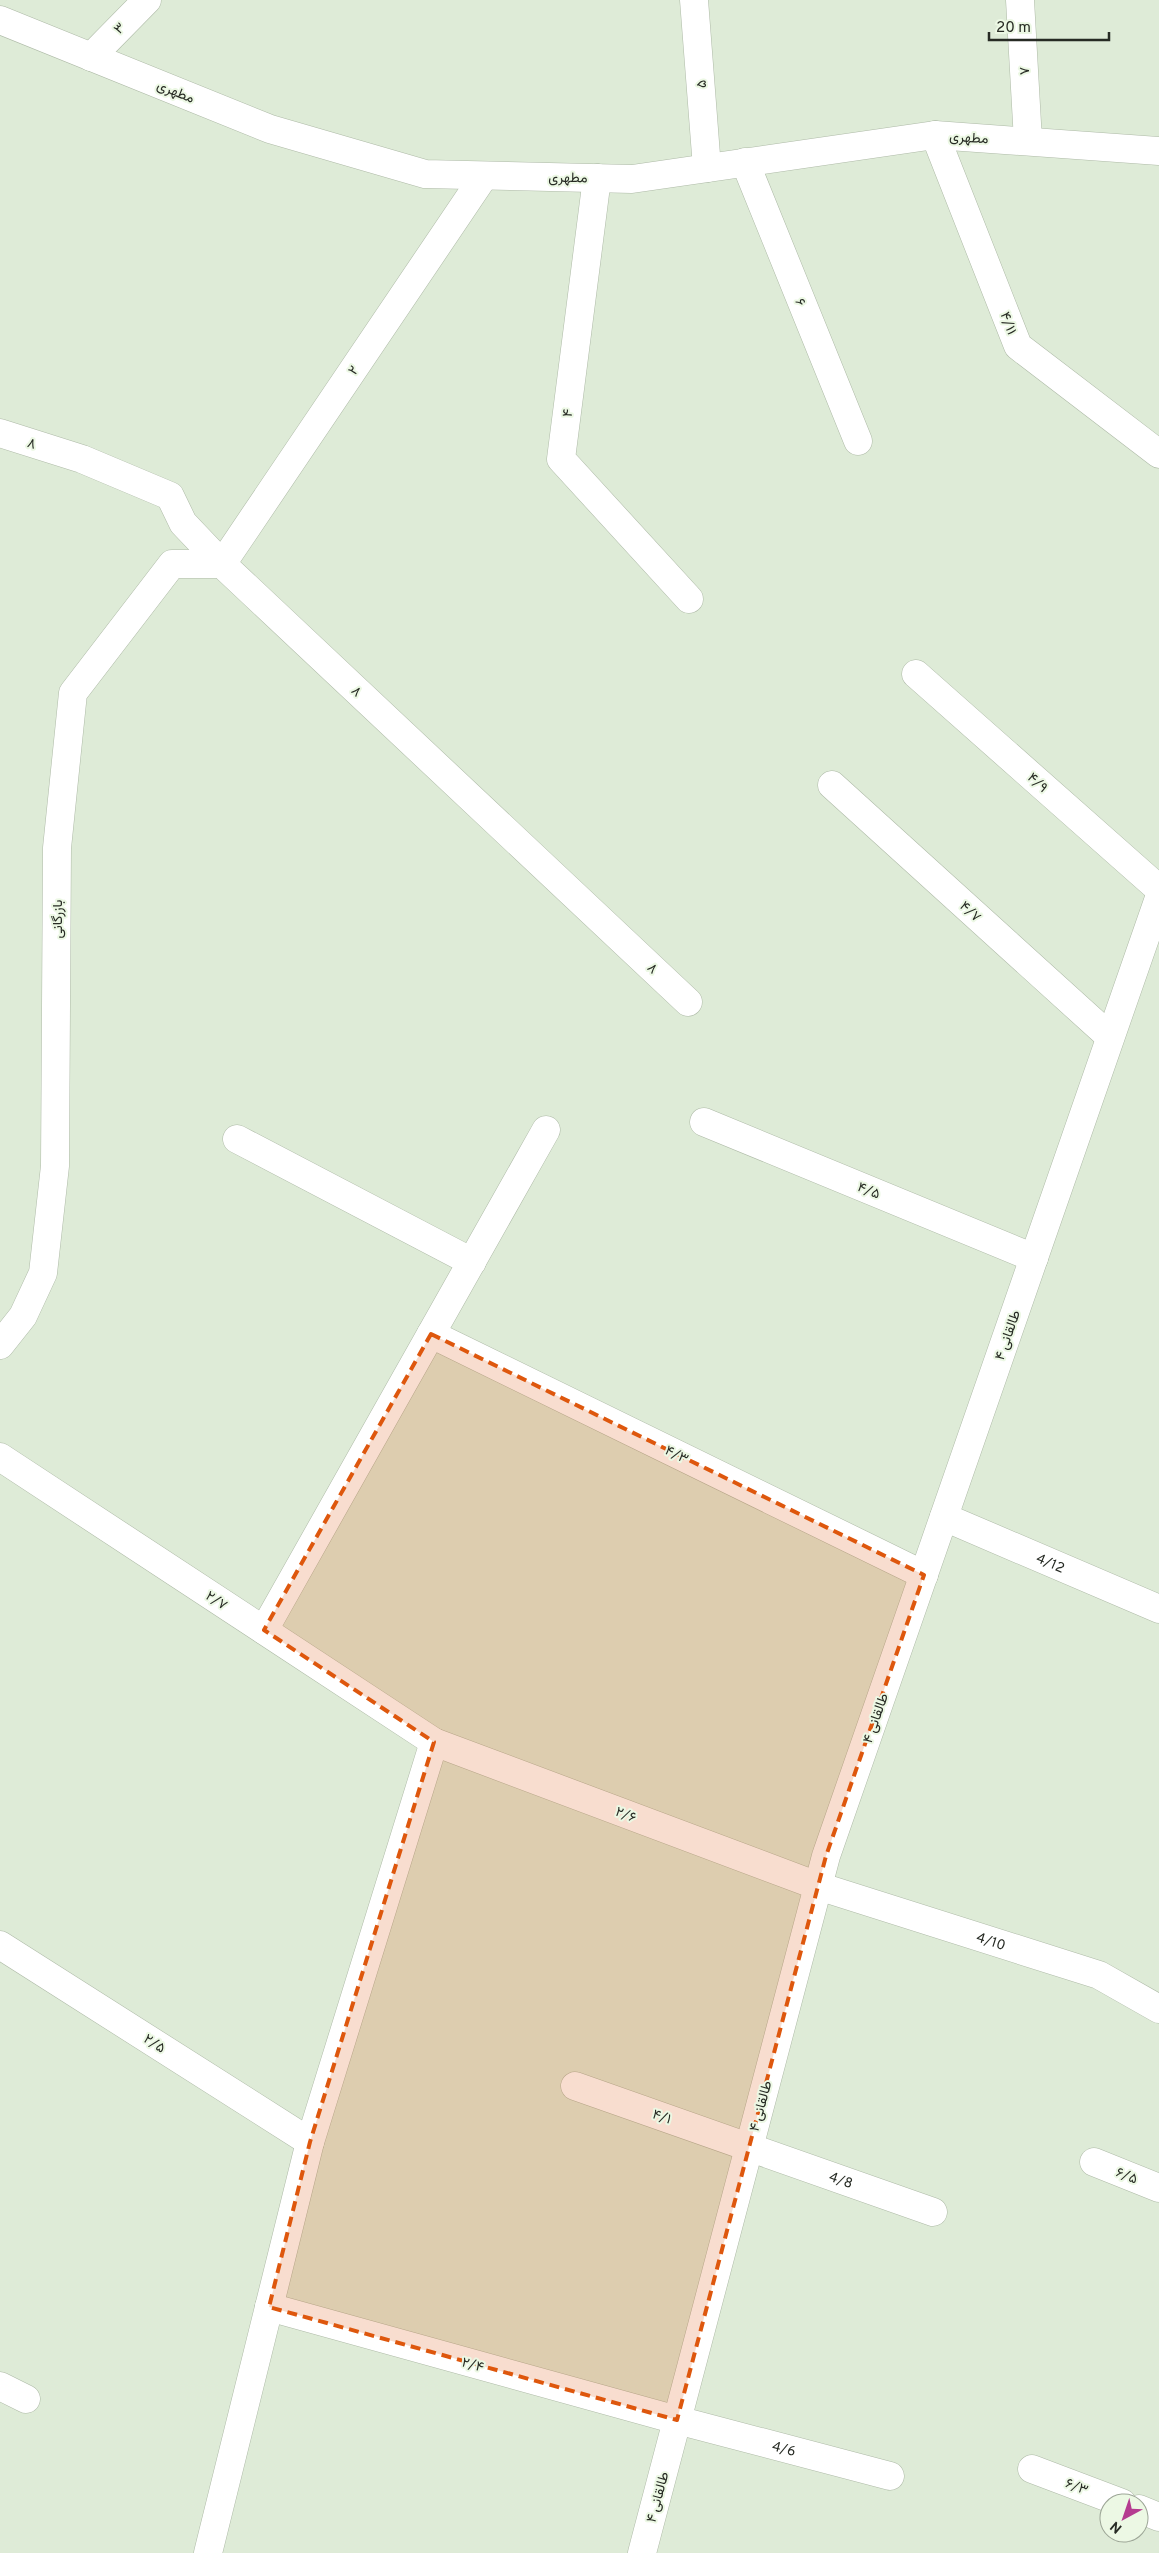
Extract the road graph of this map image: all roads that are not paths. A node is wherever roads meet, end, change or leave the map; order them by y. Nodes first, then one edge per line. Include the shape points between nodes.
1 (147, 0) edge
2 (694, 0) edge
3 (1020, 0) edge
4 (0, 20) edge
5 (91, 57) junction
6 (936, 134) junction
7 (1028, 141) junction
8 (1159, 151) edge
9 (745, 162) junction
10 (708, 168) junction
11 (484, 176) junction
12 (597, 178) junction
13 (0, 433) edge
14 (858, 441) dead end
15 (1159, 454) edge
16 (222, 564) junction
17 (689, 599) dead end
18 (916, 674) dead end
19 (832, 785) dead end
20 (1159, 889) edge
21 (1159, 898) edge
22 (688, 1002) dead end
23 (1110, 1037) junction
24 (704, 1122) dead end
25 (546, 1130) dead end
26 (237, 1139) dead end
27 (1034, 1258) junction
28 (472, 1262) junction
29 (431, 1334) junction
30 (0, 1345) edge
31 (0, 1457) edge
32 (944, 1516) junction
33 (924, 1575) junction
34 (1159, 1609) edge
35 (264, 1630) junction
36 (434, 1742) junction
37 (818, 1886) junction
38 (0, 1945) edge
39 (1159, 2009) edge
40 (575, 2086) dead end
41 (310, 2142) junction
42 (749, 2147) junction
43 (1094, 2162) dead end
44 (1159, 2188) edge
45 (934, 2212) dead end
46 (269, 2307) junction
47 (0, 2386) edge
48 (26, 2399) dead end
49 (677, 2420) junction
50 (1032, 2469) dead end
51 (890, 2476) dead end
52 (1099, 2494) edge
53 (208, 2553) edge
54 (642, 2553) edge

1 - 5 street, ۳
2 - 10 street, ۵
3 - 7 street, ۷
4 - 5 street, مطهری
5 - 11 street, مطهری via 270,129 425,174
6 - 7 street, مطهری
6 - 9 street, مطهری
6 - 15 street, ۴/۱۱ via 1018,346
7 - 8 street, مطهری
9 - 10 street, مطهری
9 - 14 street, ۶
10 - 12 street, مطهری via 632,179
11 - 12 street, مطهری
11 - 16 street, ۲
12 - 17 street, ۴ via 561,459
13 - 16 street, ۸ via 82,459 170,496 184,523
16 - 22 street, ۸
16 - 30 street, بازرگانی via 172,564 73,693 57,848 55,1166 43,1273 23,1316
18 - 20 street, ۴/۹
19 - 23 street, ۴/۷
21 - 23 street, طالقانی ۴
23 - 27 street, طالقانی ۴
24 - 27 street, ۴/۵
25 - 28 street
26 - 28 street
27 - 32 street, طالقانی ۴
28 - 29 street
29 - 33 street, ۴/۳
29 - 35 street
31 - 35 street, ۲/۷
32 - 33 street, طالقانی ۴
32 - 34 street, 4/12
33 - 37 street, طالقانی ۴
35 - 36 street, ۲/۷
36 - 37 street, ۲/۶
36 - 41 street
37 - 39 street, 4/10 via 1100,1975
37 - 42 street, طالقانی ۴
38 - 41 street, ۲/۵
40 - 42 street, ۴/۱
41 - 46 street
42 - 45 street, 4/8
42 - 49 street, طالقانی ۴
43 - 44 street, ۶/۵
46 - 49 street, ۲/۴
46 - 53 street
47 - 48 street
49 - 51 street, 4/6
49 - 54 street, طالقانی ۴
50 - 52 street, ۶/۳

